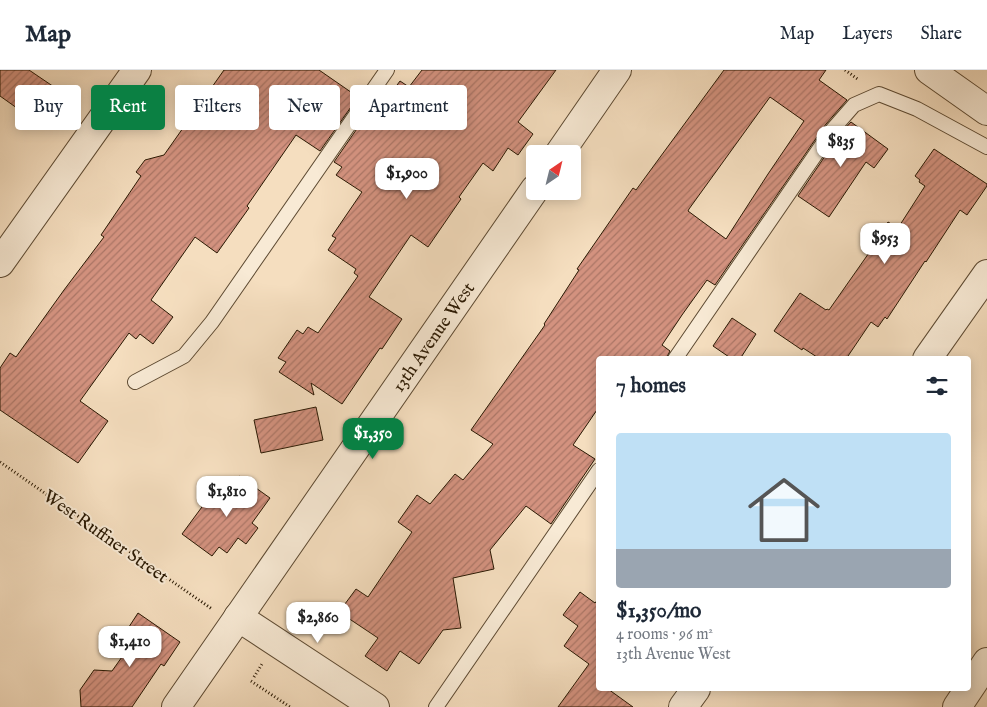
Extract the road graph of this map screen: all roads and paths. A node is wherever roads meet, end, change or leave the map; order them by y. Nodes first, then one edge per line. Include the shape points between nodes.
1 (137, 70) edge
2 (387, 70) edge
3 (617, 70) edge
4 (845, 70) edge
5 (929, 70) edge
6 (864, 83) dead end
7 (987, 111) edge
8 (565, 145) edge
9 (987, 147) edge
10 (527, 200) edge
11 (0, 263) edge
12 (987, 274) edge
13 (677, 356) edge
14 (930, 356) edge
15 (135, 382) dead end
16 (0, 462) edge
17 (596, 474) edge
18 (212, 610) dead end
19 (238, 617) junction
20 (987, 662) edge
21 (251, 681) dead end
22 (971, 686) edge
23 (695, 691) edge
24 (968, 691) edge
25 (176, 707) edge
26 (290, 707) edge
27 (375, 707) edge
28 (436, 707) edge
29 (683, 707) edge
30 (957, 707) edge

1 - 11 street
2 - 15 lane via 212,322 184,356
3 - 8 street
4 - 6 path
5 - 7 street
9 - 13 lane via 917,109 879,94 854,106 833,129
10 - 19 street, 13th Avenue West
12 - 14 street
16 - 18 path, West Ruffner Street
17 - 28 lane
19 - 25 street, 13th Avenue West
19 - 27 street
20 - 22 street
21 - 26 path
23 - 29 street
24 - 30 street

